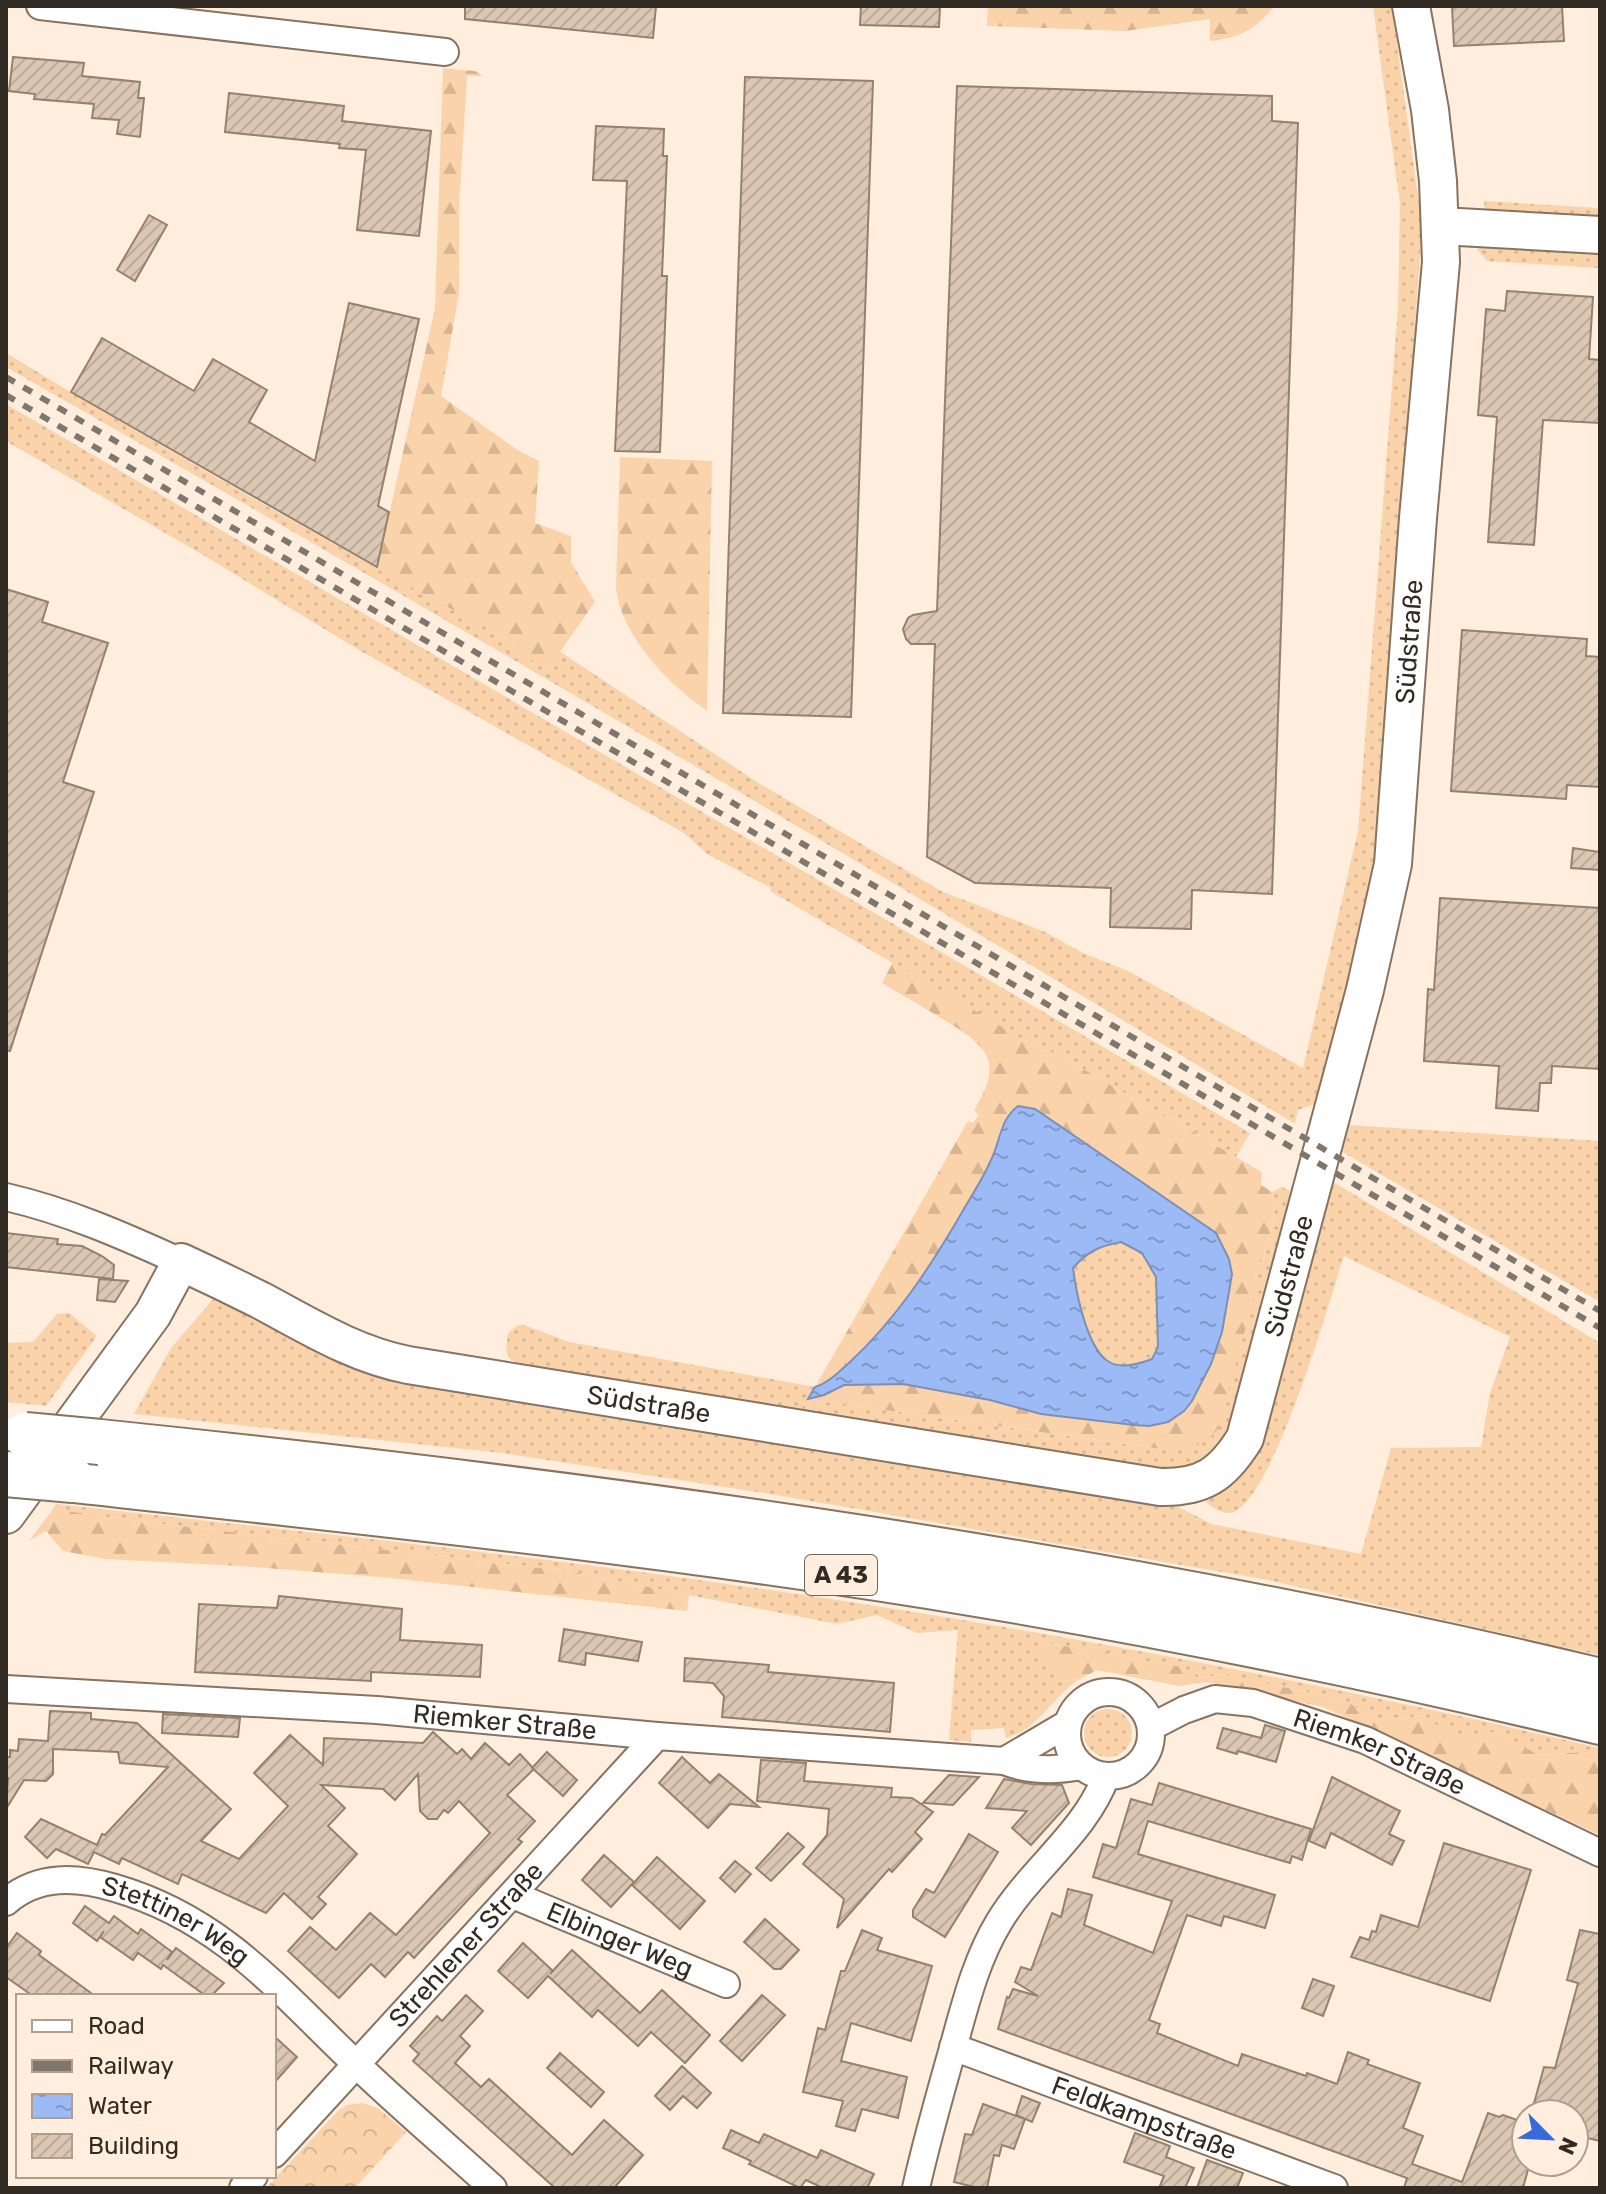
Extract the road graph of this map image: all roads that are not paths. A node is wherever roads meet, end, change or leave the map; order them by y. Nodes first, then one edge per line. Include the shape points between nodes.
1 (40, 6) edge
2 (1411, 6) edge
3 (445, 52) dead end
4 (1441, 226) junction
5 (1600, 235) edge
6 (6, 1197) edge
7 (181, 1262) junction
8 (16, 1434) edge
9 (6, 1474) edge
10 (6, 1515) edge
11 (1600, 1681) edge
12 (6, 1689) edge
13 (1600, 1722) edge
14 (1067, 1724) junction
15 (1151, 1727) junction
16 (657, 1736) junction
17 (1004, 1761) junction
18 (1081, 1766) junction
19 (1106, 1776) junction
20 (1600, 1853) edge
21 (513, 1895) junction
22 (6, 1902) edge
23 (726, 1984) dead end
24 (953, 2047) junction
25 (356, 2065) junction
26 (276, 2152) edge
27 (493, 2188) edge
28 (916, 2188) edge
29 (1334, 2188) edge

1 - 3 street
2 - 4 street, Südstraße via 1430,110
4 - 5 street
4 - 7 street, Südstraße via 1393,864 1365,990 1245,1438 1220,1472 1191,1485 1160,1487 385,1361 338,1344
6 - 7 street, Südstraße via 96,1225
7 - 10 street via 153,1314
8 - 11 highway, A 43, bridge via 360,1470 957,1553 1201,1595
9 - 13 highway, A 43, bridge via 429,1520 982,1595 1316,1659
12 - 16 street, Riemker Straße via 377,1710
14 - 15 street via 1074,1708 1102,1691 1134,1699
14 - 17 street
14 - 18 street via 1066,1739
15 - 19 street via 1145,1756 1135,1767
15 - 20 street, Riemker Straße via 1215,1699 1253,1703 1365,1740
16 - 17 street, Riemker Straße
16 - 21 street, Strehlener Straße
17 - 18 street, Riemker Straße via 1043,1770
18 - 19 street
19 - 24 street via 1098,1799 997,1924 978,1965
21 - 23 street, Elbinger Weg
21 - 25 street, Strehlener Straße
22 - 25 street, Stettiner Weg via 34,1884 77,1879 166,1906 240,1954
24 - 28 street
24 - 29 street, Feldkampstraße
25 - 26 street, Strehlener Straße
25 - 27 street, Stettiner Weg

